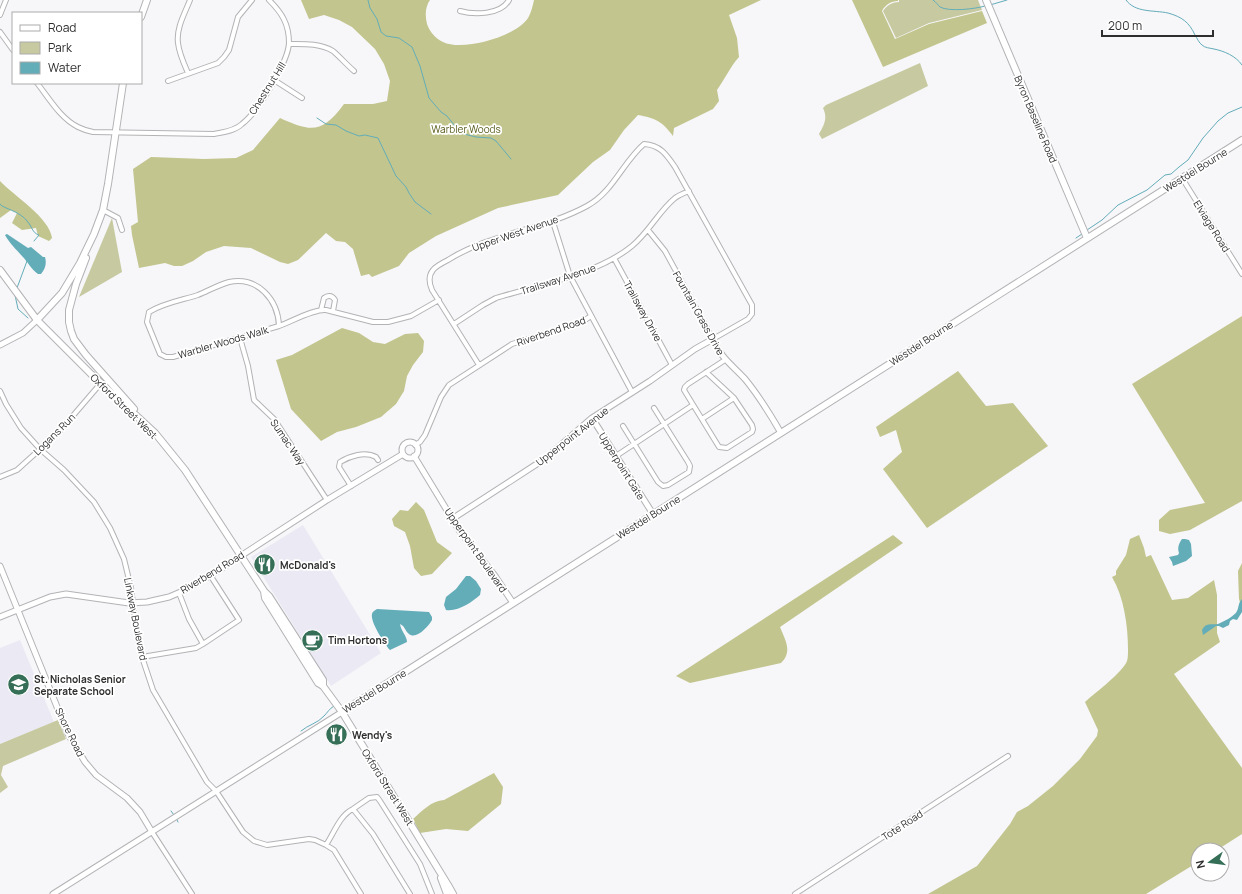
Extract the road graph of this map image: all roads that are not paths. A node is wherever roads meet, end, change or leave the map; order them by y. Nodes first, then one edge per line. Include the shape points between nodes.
1 (6, 0) edge
2 (147, 0) edge
3 (190, 0) edge
4 (252, 0) edge
5 (269, 0) edge
6 (509, 0) edge
7 (986, 0) edge
8 (460, 11) dead end
9 (142, 14) edge
10 (0, 15) edge
11 (0, 32) edge
12 (289, 44) junction
13 (12, 49) edge
14 (354, 71) dead end
15 (188, 73) junction
16 (274, 80) junction
17 (168, 81) dead end
18 (38, 84) edge
19 (123, 84) edge
20 (302, 98) dead end
21 (116, 132) junction
22 (1242, 140) edge
23 (1182, 178) junction
24 (689, 190) junction
25 (103, 210) junction
26 (553, 222) junction
27 (122, 230) dead end
28 (648, 230) junction
29 (94, 234) junction
30 (1087, 238) junction
31 (614, 258) junction
32 (0, 270) edge
33 (1242, 274) edge
34 (570, 276) junction
35 (439, 300) junction
36 (321, 310) junction
37 (333, 311) junction
38 (591, 316) junction
39 (37, 320) junction
40 (454, 324) junction
41 (279, 326) junction
42 (240, 338) junction
43 (712, 339) junction
44 (0, 345) edge
45 (725, 360) junction
46 (479, 365) junction
47 (672, 365) junction
48 (706, 372) junction
49 (101, 383) junction
50 (0, 391) edge
51 (632, 392) junction
52 (734, 398) junction
53 (693, 405) junction
54 (654, 408) dead end
55 (592, 418) junction
56 (702, 419) junction
57 (664, 424) junction
58 (623, 426) dead end
59 (781, 432) junction
60 (155, 433) junction
61 (634, 444) junction
62 (416, 445) junction
63 (40, 449) junction
64 (403, 454) junction
65 (414, 456) junction
66 (616, 456) junction
67 (378, 460) dead end
68 (0, 477) edge
69 (351, 486) junction
70 (327, 500) junction
71 (653, 514) junction
72 (452, 519) junction
73 (241, 555) junction
74 (0, 566) edge
75 (210, 575) junction
76 (180, 592) junction
77 (132, 603) junction
78 (513, 603) junction
79 (18, 609) junction
80 (0, 617) edge
81 (203, 644) junction
82 (142, 657) junction
83 (342, 712) junction
84 (1008, 756) dead end
85 (216, 791) junction
86 (353, 810) junction
87 (152, 832) junction
88 (326, 845) junction
89 (438, 869) junction
90 (53, 894) edge
91 (192, 894) edge
92 (361, 894) edge
93 (410, 894) edge
94 (432, 894) edge
95 (447, 894) edge
96 (453, 894) edge
97 (795, 894) edge

1 - 10 street
2 - 9 main road
3 - 15 street via 178,34 178,43
4 - 15 street via 238,17 229,50 224,57 218,63
5 - 12 street, Chestnut Hill via 280,11 285,21
6 - 8 street via 499,10 485,13
7 - 30 main road, Byron Baseline Road
11 - 13 street
12 - 14 street via 312,44 327,48
12 - 16 street, Chestnut Hill via 286,58
15 - 17 street
16 - 20 street
16 - 21 street, Chestnut Hill via 253,114 242,125 228,131 214,134
18 - 21 street, Chestnut Hill via 63,116 78,128 92,132
19 - 21 main road
21 - 25 main road
22 - 23 main road, Westdel Bourne
23 - 30 main road, Westdel Bourne
23 - 33 street, Elviage Road
24 - 26 street, Upper West Avenue via 666,154 653,144 644,144 611,186 588,206
24 - 28 street, Trailsway Avenue via 676,198
24 - 43 street, Upper West Avenue via 752,305 752,314 748,319
25 - 27 street via 118,218
25 - 29 main road
26 - 34 street
26 - 35 street, Upper West Avenue via 469,248 433,269 430,284
28 - 31 street, Trailsway Avenue via 632,246
28 - 43 street, Fountain Grass Drive via 665,251
29 - 39 main road via 62,293
29 - 60 main road via 69,310 71,331 86,355
30 - 59 main road, Westdel Bourne
31 - 34 street, Trailsway Avenue
31 - 47 street, Trailsway Drive
32 - 39 main road, Oxford Street West
34 - 38 street
34 - 40 street, Trailsway Avenue via 496,298
35 - 37 street, Warbler Woods Walk via 411,316 388,322 373,322
35 - 40 street, Upper West Avenue
36 - 37 street, Warbler Woods Walk
36 - 37 street via 324,298 329,296 335,300
36 - 41 street, Warbler Woods Walk
38 - 46 street, Riverbend Road via 582,322 512,344
38 - 51 street
39 - 44 street via 23,333
39 - 49 main road, Oxford Street West
40 - 46 street, Upper West Avenue
41 - 42 street, Warbler Woods Walk
41 - 42 street, Warbler Woods Walk via 274,302 268,294 258,286 240,281 230,282 148,312 147,322 160,354 166,357
42 - 70 street, Sumac Way via 254,400 274,419
43 - 45 street, Fountain Grass Drive
43 - 47 street, Upperpoint Avenue
45 - 48 street
45 - 59 street, Fountain Grass Drive via 765,404
46 - 62 street, Riverbend Road via 449,385 424,435
47 - 51 street, Upperpoint Avenue
48 - 52 street
48 - 53 street via 685,387 684,390
49 - 60 main road, Oxford Street West
49 - 63 street, Logans Run
50 - 63 street, Linkway Boulevard via 21,428
51 - 55 street, Upperpoint Avenue
52 - 56 street
52 - 56 street via 752,425 752,432 727,448 719,447
53 - 56 street
53 - 57 street
54 - 57 street
55 - 66 street, Upperpoint Gate
55 - 72 street, Upperpoint Avenue via 546,458
57 - 61 street
57 - 61 street via 690,466 689,472 668,486 662,486 658,482
58 - 61 street
59 - 71 main road, Westdel Bourne
60 - 73 main road, Oxford Street West via 185,470
61 - 66 street
62 - 64 street via 411,442 404,444
62 - 65 street via 417,451
63 - 68 street, Logans Run via 18,470
63 - 77 street, Linkway Boulevard via 94,502 110,528 124,559
64 - 65 street via 407,457
64 - 69 street, Riverbend Road
65 - 72 street, Upperpoint Boulevard
66 - 71 street, Upperpoint Gate
67 - 69 street via 373,455 368,455 352,456 340,462 339,467
69 - 70 street, Riverbend Road
70 - 73 street, Riverbend Road
71 - 78 main road, Westdel Bourne
72 - 78 street, Upperpoint Boulevard
73 - 75 street, Riverbend Road
73 - 83 main road, Oxford Street West via 318,683
74 - 79 street, Shore Road
75 - 76 street, Riverbend Road
75 - 81 street via 239,620
76 - 77 street, Riverbend Road via 157,600
76 - 81 street
77 - 79 street, Riverbend Road via 66,594 50,596
77 - 82 street, Linkway Boulevard
78 - 83 main road, Westdel Bourne
79 - 80 street, Riverbend Road
79 - 87 street, Shore Road via 68,734 96,775 127,798 140,812
81 - 82 street via 196,648
82 - 85 street, Linkway Boulevard via 156,696 207,782
83 - 85 street, Westdel Bourne
83 - 89 main road, Oxford Street West
84 - 97 street, Tote Road
85 - 87 street, Westdel Bourne
85 - 88 street, Linkway Boulevard via 243,832 254,841 268,845 315,840
86 - 88 street via 346,812 342,817
86 - 93 street via 373,834
86 - 94 street via 369,798 377,797 420,864
87 - 90 street, Westdel Bourne
87 - 91 street
88 - 92 street via 334,850
89 - 95 main road, Oxford Street West
89 - 96 main road, Oxford Street West

